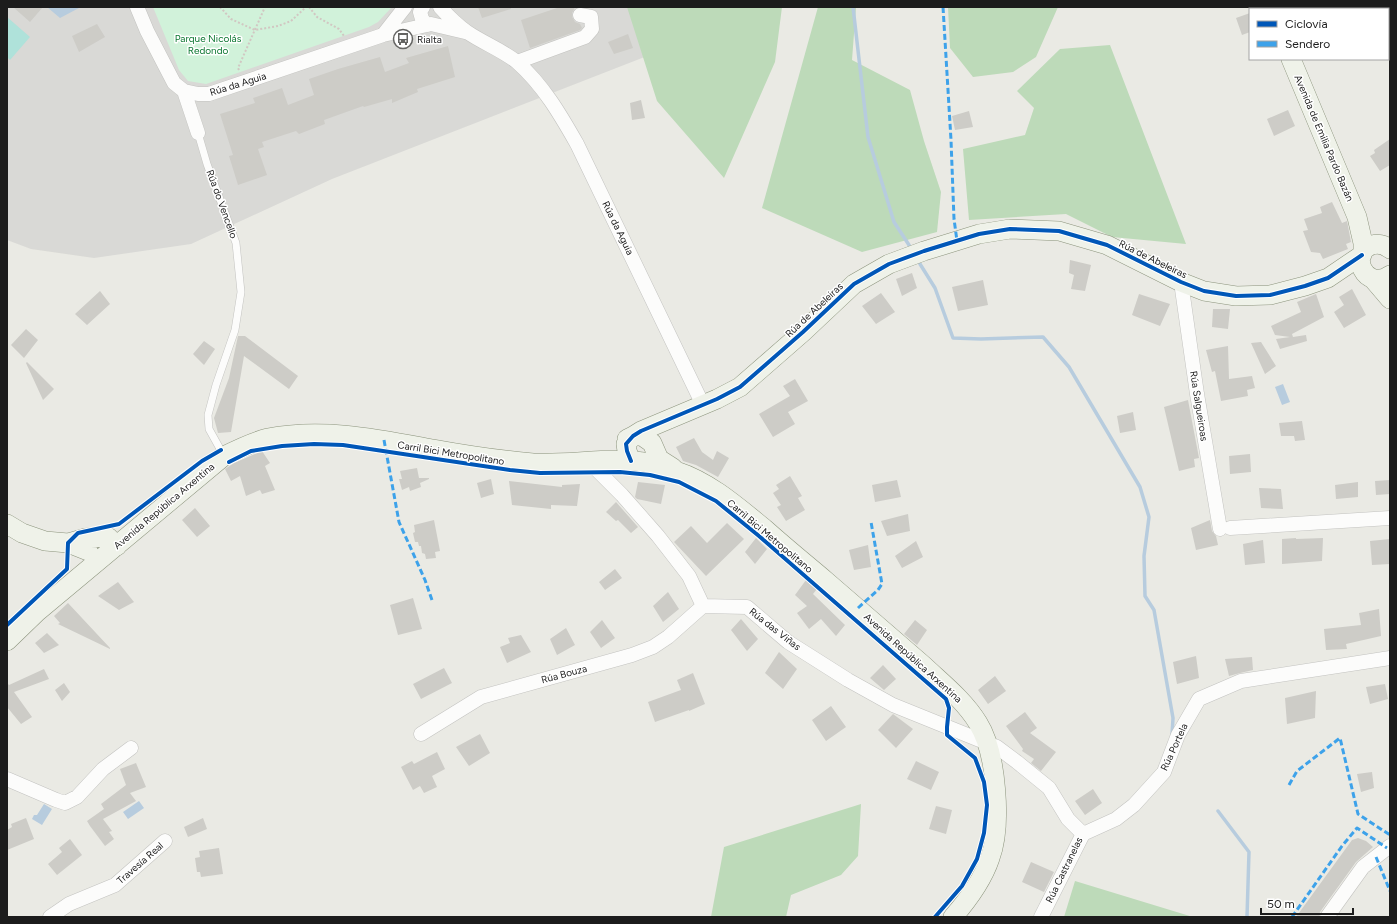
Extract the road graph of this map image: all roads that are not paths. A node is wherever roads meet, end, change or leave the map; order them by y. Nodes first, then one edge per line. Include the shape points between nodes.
1 (137, 7) edge
2 (405, 7) edge
3 (423, 7) edge
4 (440, 7) edge
5 (580, 15) dead end
6 (427, 25) junction
7 (468, 33) junction
8 (383, 35) junction
9 (1291, 60) edge
10 (517, 62) junction
11 (184, 91) junction
12 (198, 133) joint
13 (1357, 217) junction
14 (1386, 245) edge
15 (1363, 254) junction
16 (1377, 277) edge
17 (1328, 278) junction
18 (1182, 282) junction
19 (1390, 300) edge
20 (702, 405) junction
21 (681, 414) junction
22 (633, 436) junction
23 (652, 443) junction
24 (224, 456) junction
25 (588, 461) junction
26 (634, 461) junction
27 (677, 471) junction
28 (1390, 518) edge
29 (7, 524) edge
30 (117, 546) junction
31 (94, 550) junction
32 (703, 606) junction
33 (7, 641) edge
34 (1390, 658) edge
35 (420, 734) dead end
36 (987, 744) junction
37 (131, 748) dead end
38 (7, 779) edge
39 (1083, 834) junction
40 (165, 841) dead end
41 (1390, 846) edge
42 (50, 917) edge
43 (953, 917) edge
44 (1041, 917) edge
45 (1328, 917) edge

1 - 11 street via 174,83
2 - 8 street
3 - 6 street via 420,12 422,20
4 - 7 street, Rúa da Aguia
5 - 10 street via 591,17 592,29 585,37
6 - 7 street, Rúa da Aguia
6 - 8 street, Rúa da Aguia
7 - 10 street, Rúa da Aguia
8 - 11 street, Rúa da Aguia via 209,94
9 - 13 street, Avenida de Emilia Pardo Bazán
10 - 20 street, Rúa da Aguia via 539,84 577,144
11 - 12 street, Rúa do Vencello
12 - 24 lane, Rúa do Vencello via 236,243 241,292 235,330 208,415 209,429
13 - 14 street, Avenida de Emilia Pardo Bazán via 1372,236
13 - 15 street, Avenida de Emilia Pardo Bazán
14 - 15 street, Rúa de Abeleiras via 1369,246
15 - 16 street, Avenida de Emilia Pardo Bazán via 1361,266
15 - 17 street, Rúa de Abeleiras
16 - 17 street, Rúa de Abeleiras via 1355,275
16 - 19 street
17 - 18 street, Rúa de Abeleiras via 1270,295 1236,296 1204,291
18 - 20 street, Rúa de Abeleiras via 1107,245 1059,231 1010,229 979,234 889,264 854,284 740,387
18 - 28 street, Rúa Salgueiroas via 1197,394 1225,529
20 - 21 street, Rúa de Abeleiras
21 - 22 street, Rúa de Abeleiras
21 - 23 street, Rúa de Abeleiras
22 - 23 street via 642,436
22 - 25 street, Avenida República Arxentina
22 - 26 street via 626,444 627,451
23 - 26 street, Rúa de Abeleiras
23 - 27 street, Avenida República Arxentina via 659,459
24 - 25 street, Avenida República Arxentina via 250,443 269,438 321,434 384,440 508,460 541,463
24 - 30 street, Avenida República Arxentina
25 - 26 street, Avenida República Arxentina
25 - 32 street via 658,536 689,576
26 - 27 street, Avenida República Arxentina
27 - 36 street, Avenida República Arxentina via 706,484 731,502 904,648 966,706 979,724
29 - 31 street via 22,533 45,541 68,543 85,538
30 - 31 street, Avenida República Arxentina
30 - 31 street via 108,537
31 - 33 street, Avenida República Arxentina
32 - 35 street, Rúa Bouza via 653,647 481,697
32 - 36 street, Rúa das Viñas via 747,607 788,642 848,680 894,705
34 - 39 street, Rúa Portela via 1241,682 1199,700 1178,735 1164,772 1134,805 1116,819
36 - 39 street, Rúa Castranelas via 1000,749 1049,788 1068,819
36 - 43 street, Avenida República Arxentina via 996,794 996,827 992,850 976,886
37 - 38 street via 103,769 77,797 66,803
39 - 44 street, Rúa Castranelas
40 - 42 street, Travesía Real via 115,885 69,904
41 - 45 street via 1363,867

